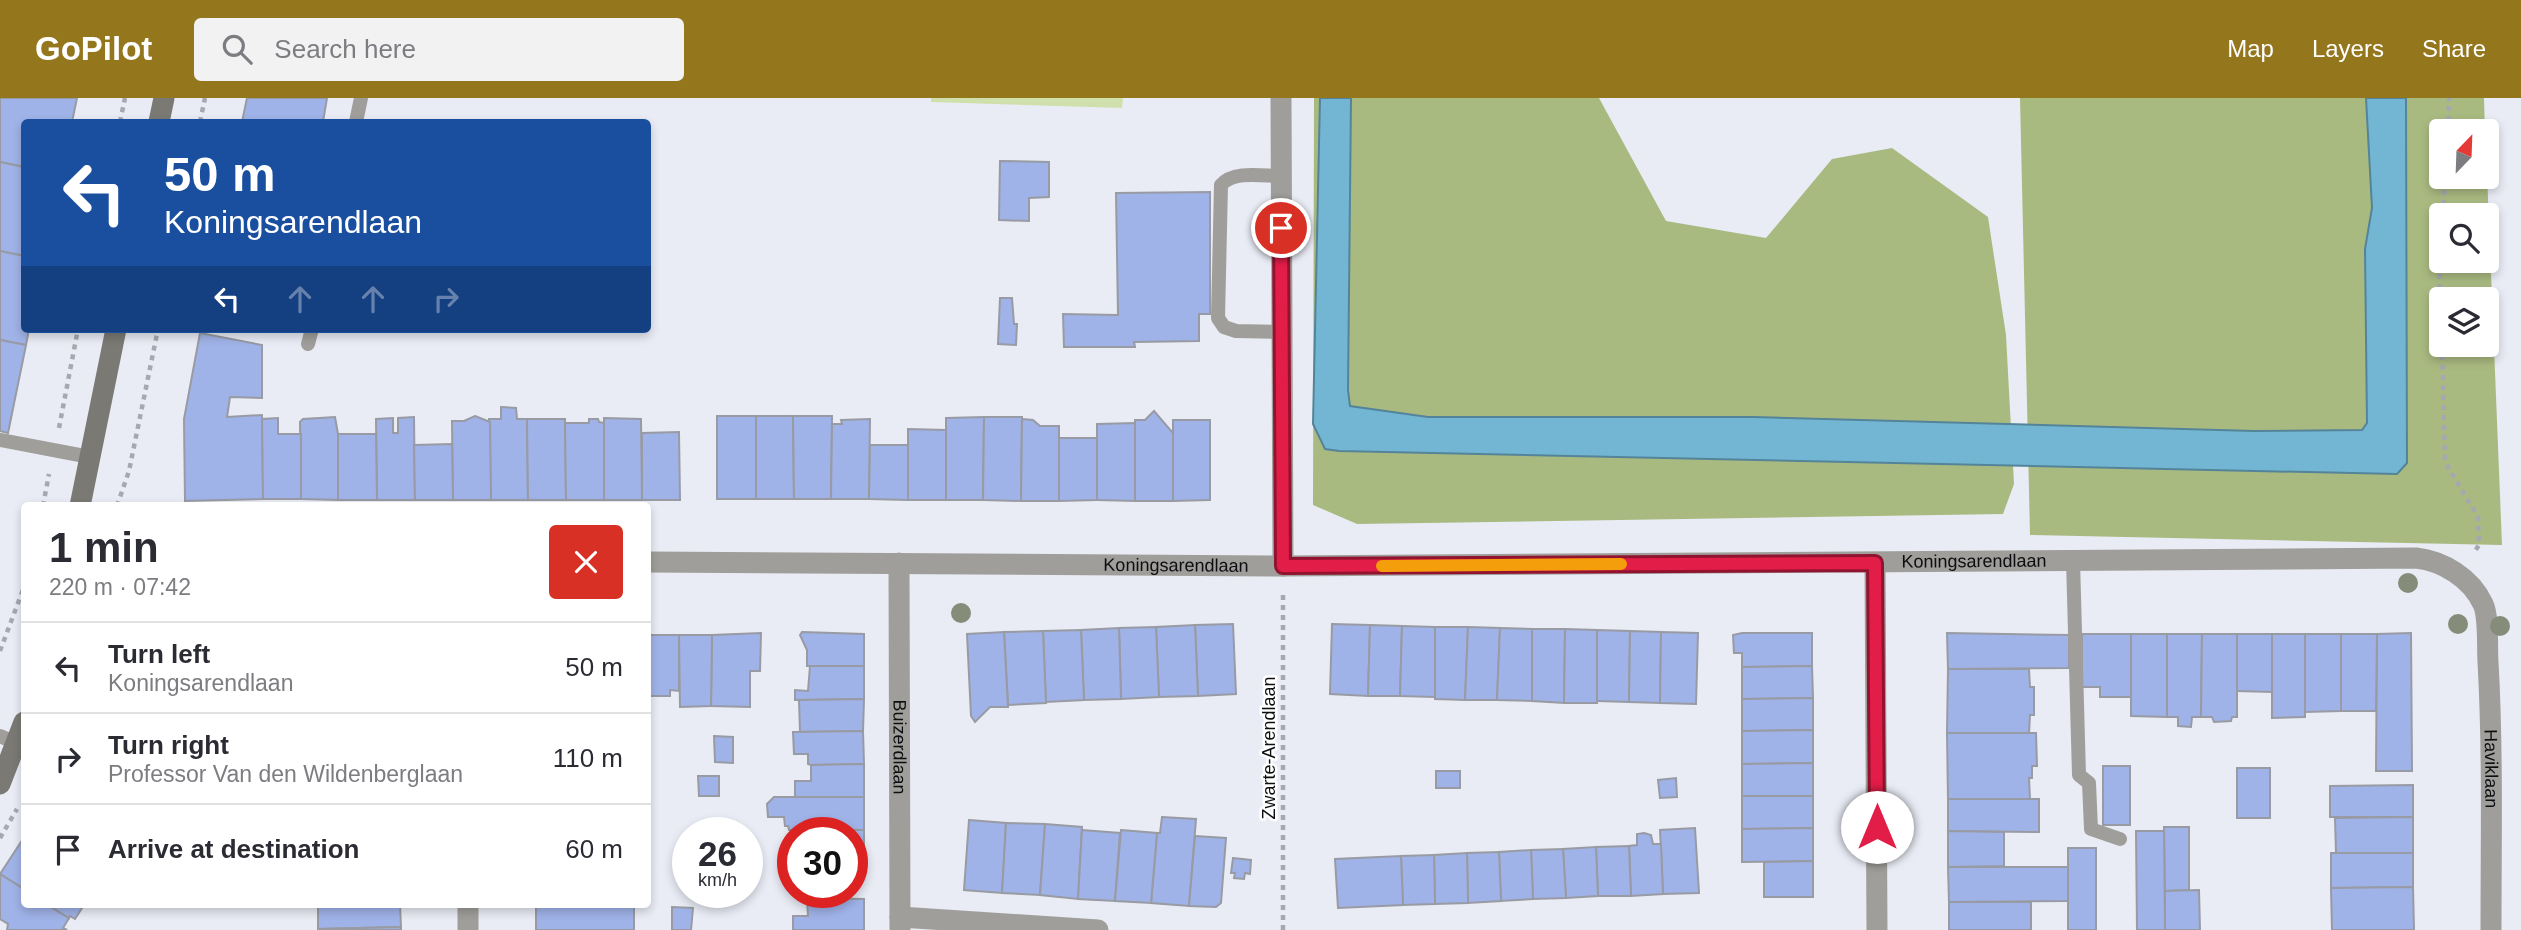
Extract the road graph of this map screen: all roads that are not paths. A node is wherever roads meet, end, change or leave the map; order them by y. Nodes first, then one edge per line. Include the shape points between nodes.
1 (164, 98) edge
2 (361, 98) edge
3 (1281, 98) edge
4 (160, 119) edge
5 (357, 119) edge
6 (1281, 176) junction
7 (1280, 332) junction
8 (116, 333) edge
9 (0, 440) edge
10 (90, 457) junction
11 (81, 502) edge
12 (2073, 560) junction
13 (651, 562) edge
14 (899, 563) junction
15 (1875, 563) junction
16 (1283, 566) junction
17 (2485, 606) joint
18 (21, 725) edge
19 (8, 740) edge
20 (0, 784) edge
21 (2120, 839) dead end
22 (468, 908) edge
23 (900, 924) edge
24 (468, 930) edge
25 (1098, 930) edge
26 (1877, 930) edge
27 (2491, 930) edge

1 - 4 street
2 - 5 lane
3 - 6 street
6 - 7 street
6 - 7 lane via 1238,176 1221,186 1218,318 1224,327 1237,331
7 - 16 street
8 - 10 street
9 - 10 lane
10 - 11 street
12 - 15 street, Koningsarendlaan
12 - 17 street, Koningsarendlaan via 2416,558 2431,560 2461,576
12 - 21 lane via 2079,775 2089,783 2091,829
13 - 14 street, Koningsarendlaan
14 - 16 street, Koningsarendlaan
14 - 23 street, Buizerdlaan
15 - 16 street, Koningsarendlaan
15 - 26 street
17 - 27 street, Haviklaan via 2491,717
18 - 19 street
19 - 20 street
22 - 24 street
23 - 25 street

